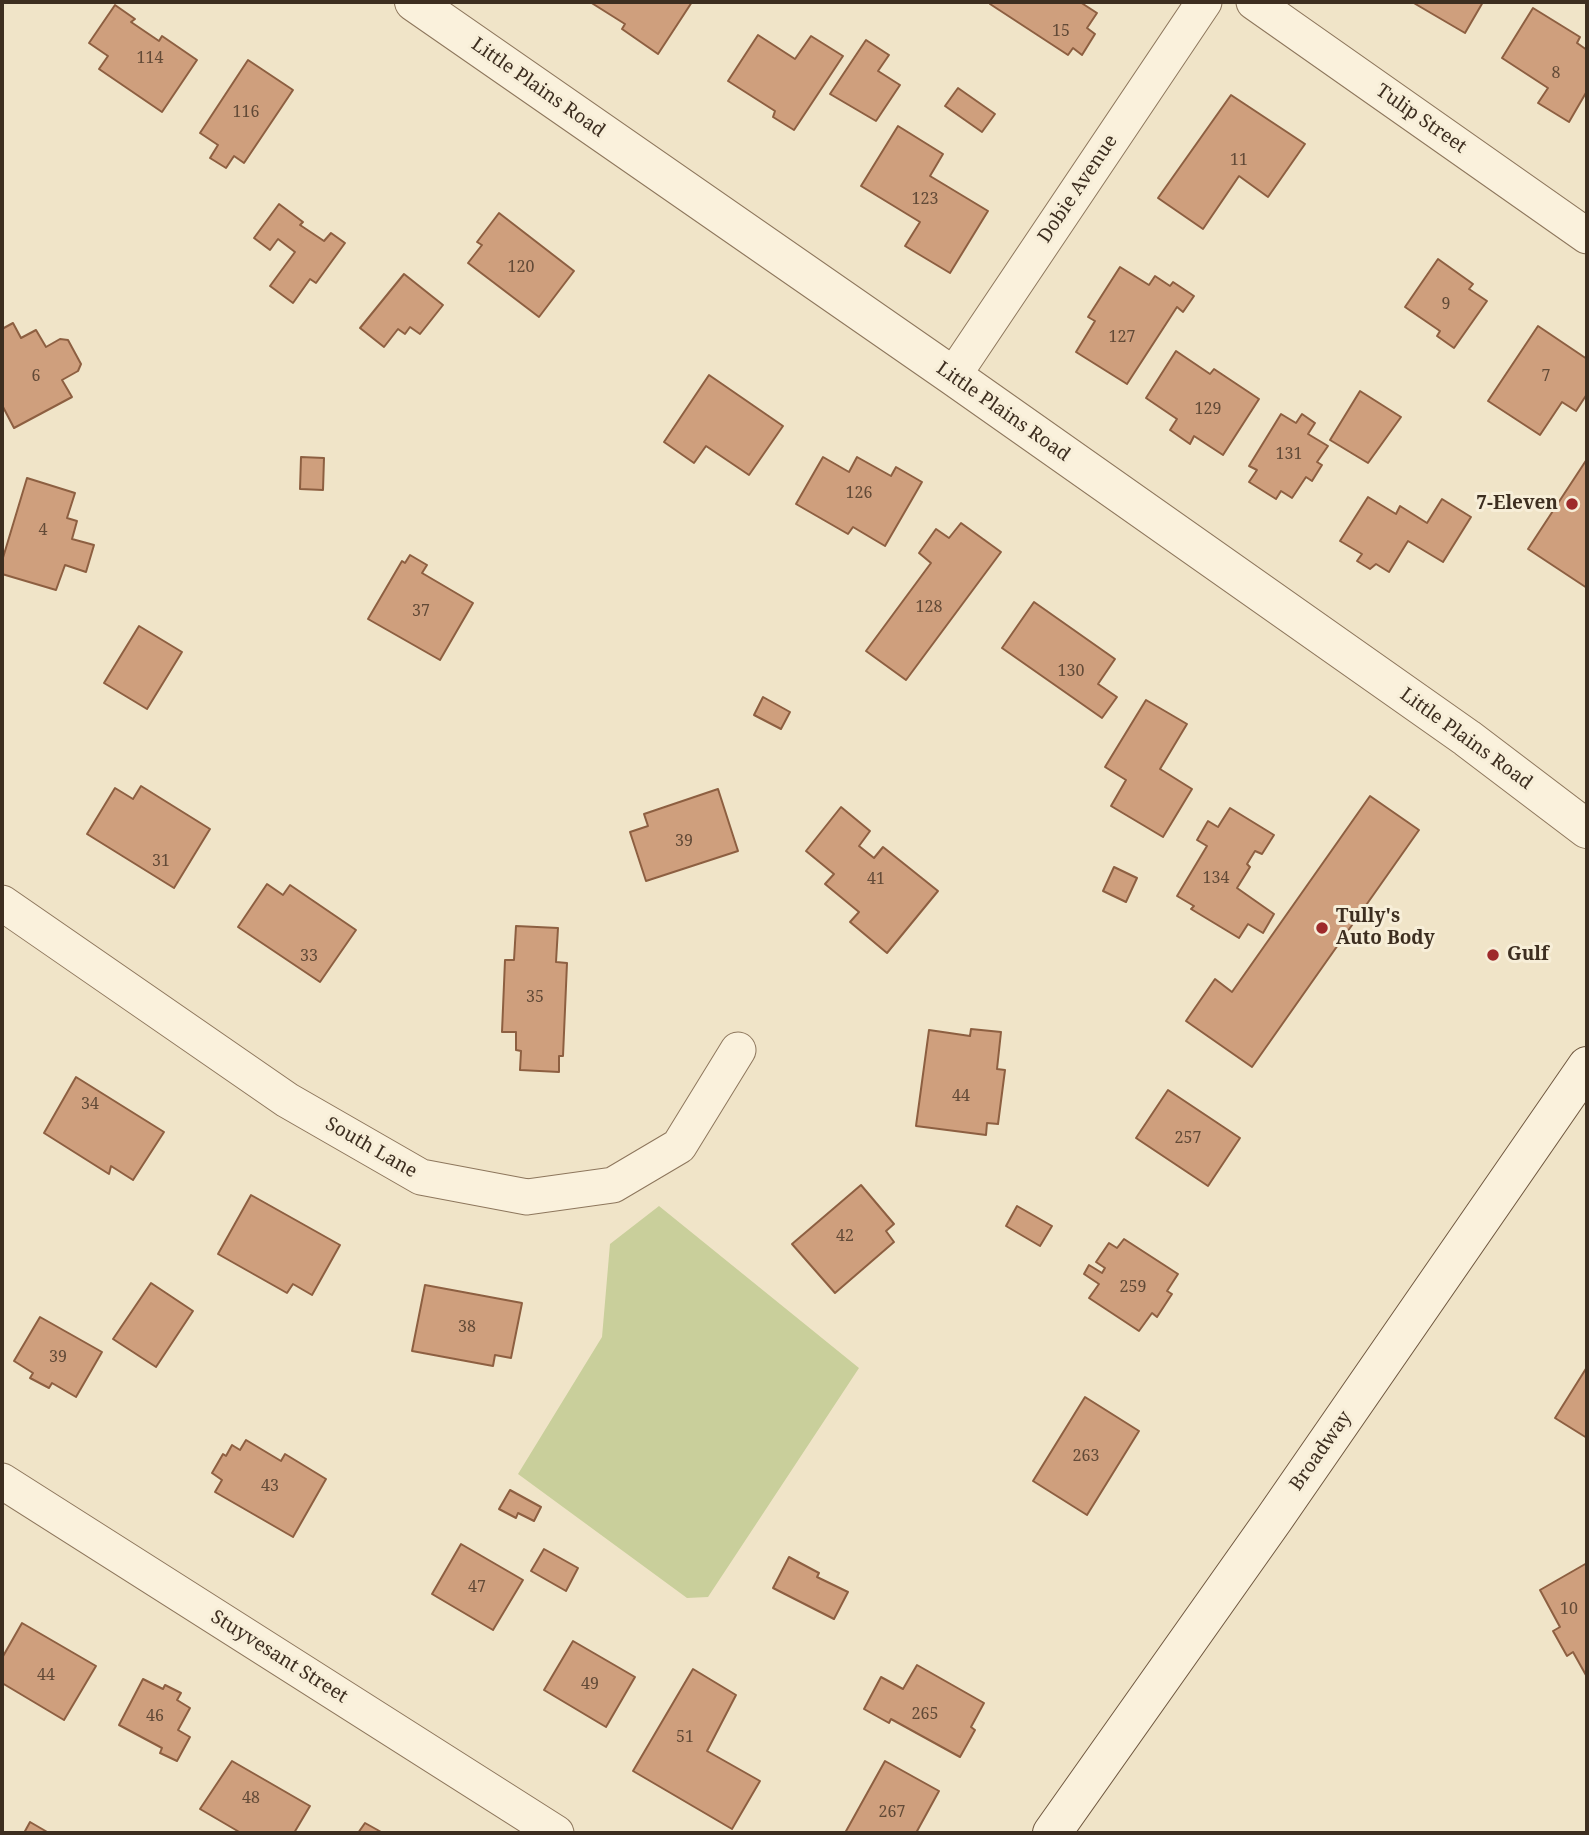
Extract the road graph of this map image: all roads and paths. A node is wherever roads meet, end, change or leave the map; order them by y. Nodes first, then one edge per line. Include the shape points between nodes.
1 (414, 2) edge
2 (1204, 2) edge
3 (1254, 2) edge
4 (1587, 236) edge
5 (953, 376) junction
6 (1587, 829) edge
7 (2, 903) edge
8 (738, 1050) dead end
9 (1587, 1066) edge
10 (2, 1480) edge
11 (556, 1833) edge
12 (1052, 1833) edge

1 - 5 street, Little Plains Road
2 - 5 street, Dobie Avenue
3 - 4 street, Tulip Street
5 - 6 street, Little Plains Road via 1467,738
7 - 8 street, South Lane via 288,1100 421,1177 434,1180 527,1197 613,1185 680,1146
9 - 12 street, Broadway
10 - 11 street, Stuyvesant Street

